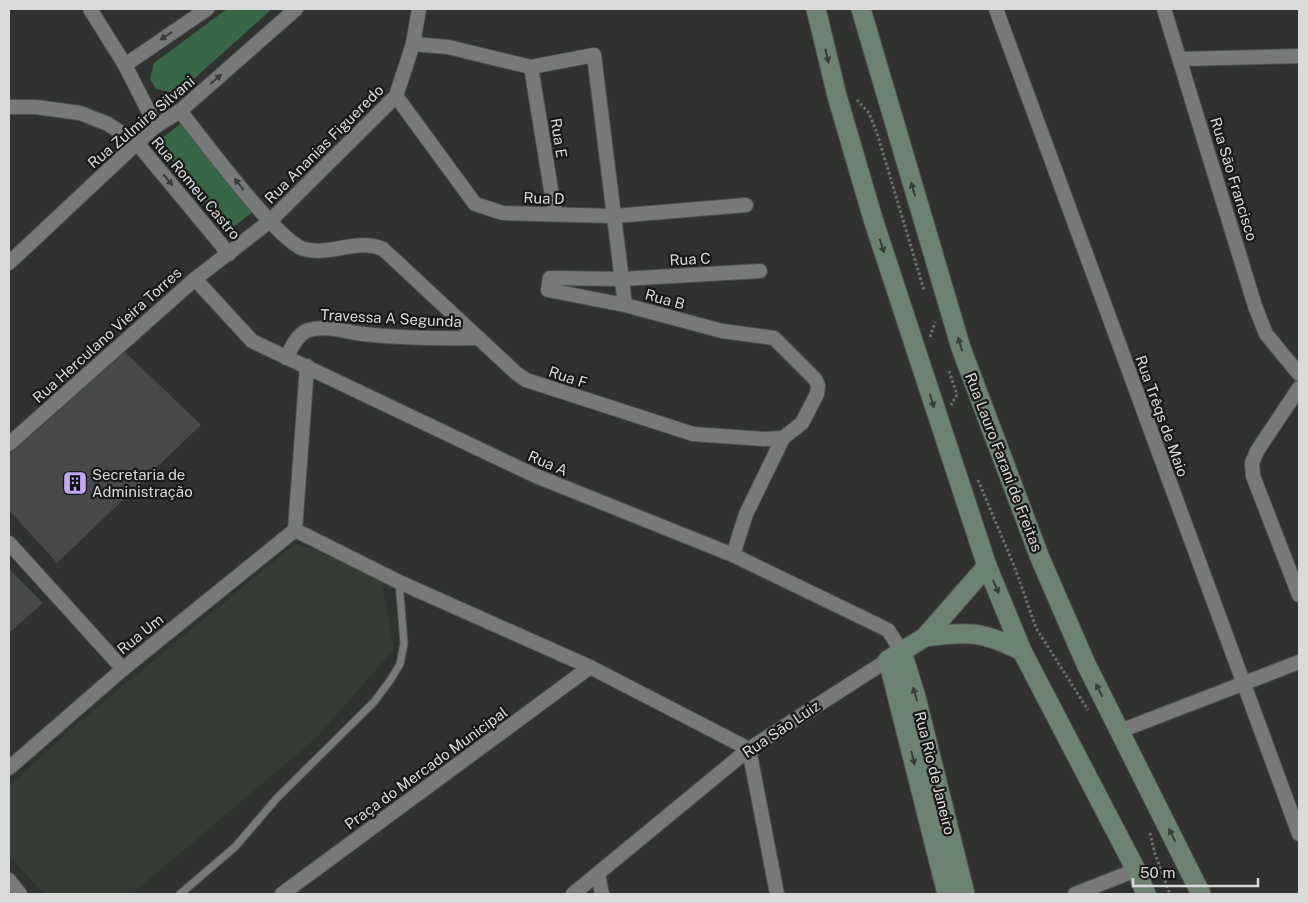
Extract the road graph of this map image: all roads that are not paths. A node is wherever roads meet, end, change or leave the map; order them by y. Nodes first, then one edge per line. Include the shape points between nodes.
1 (90, 9) edge
2 (207, 9) edge
3 (296, 9) edge
4 (419, 9) edge
5 (816, 9) edge
6 (861, 9) edge
7 (996, 9) edge
8 (1164, 9) edge
9 (413, 44) junction
10 (1299, 56) edge
11 (1180, 59) junction
12 (125, 65) junction
13 (531, 67) junction
14 (396, 96) junction
15 (9, 107) edge
16 (180, 111) junction
17 (156, 126) junction
18 (138, 142) junction
19 (746, 205) dead end
20 (555, 214) junction
21 (615, 216) junction
22 (270, 221) junction
23 (229, 254) junction
24 (9, 263) edge
25 (760, 271) dead end
26 (194, 279) junction
27 (622, 279) junction
28 (548, 290) joint
29 (625, 305) junction
30 (479, 338) junction
31 (1282, 355) junction
32 (1299, 355) edge
33 (286, 358) junction
34 (306, 366) junction
35 (1299, 374) edge
36 (1299, 388) edge
37 (783, 438) junction
38 (9, 444) edge
39 (295, 530) junction
40 (9, 543) edge
41 (734, 555) junction
42 (987, 566) junction
43 (399, 582) junction
44 (1299, 594) edge
45 (925, 637) junction
46 (1022, 651) junction
47 (895, 656) junction
48 (1299, 662) edge
49 (590, 667) junction
50 (123, 669) junction
51 (1242, 683) junction
52 (1120, 731) junction
53 (749, 749) junction
54 (9, 768) edge
55 (1299, 834) edge
56 (1136, 870) junction
57 (598, 875) junction
58 (9, 880) edge
59 (1195, 890) edge
60 (20, 894) edge
61 (180, 894) edge
62 (282, 894) edge
63 (573, 894) edge
64 (602, 894) edge
65 (777, 894) edge
66 (947, 894) edge
67 (966, 894) edge
68 (1075, 894) edge
69 (1146, 894) edge

1 - 12 street, Rua Romeu Castro
2 -> 12 street
16 -> 3 street, Rua Zulmira Silvani
4 - 9 street, Rua Ananias Figueredo
5 -> 42 street via 837,96 873,219
52 -> 6 street, Rua Lauro Farani de Freitas via 1058,601 961,348
7 - 51 street, Rua Trêqs de Maio
8 - 11 street, Rua São Francisco
9 - 13 street via 448,47
9 - 14 street, Rua Ananias Figueredo
10 - 11 street
11 - 31 street, Rua São Francisco via 1255,306 1266,334
12 - 17 street, Rua Romeu Castro
13 - 20 street, Rua E
13 - 21 street via 594,56
14 - 20 street, Rua D via 475,204 504,213
14 - 22 street, Rua Ananias Figueredo
15 - 18 street, Rua Romeu Castro via 80,113 108,124
16 - 17 street, Rua Zulmira Silvani
22 -> 16 street, Rua F
17 - 18 street, Rua Zulmira Silvani
18 -> 23 street, Rua Romeu Castro
18 - 24 street, Rua Zulmira Silvani
19 - 21 street, Rua D
20 - 21 street, Rua D
21 - 27 street
22 - 23 street, Rua Ananias Figueredo
22 - 30 street, Rua F via 290,242 306,250 366,244 383,249
23 - 26 street, Rua Herculano Vieira Torres
25 - 27 street, Rua C
26 - 33 street, Rua A via 252,341
26 - 38 street, Rua Herculano Vieira Torres
27 - 28 street, Rua C via 550,278
27 - 29 street
28 - 29 street, Rua B
29 - 37 street, Rua B via 722,331 774,338 815,378 818,385 817,394 802,423
30 - 33 street, Travessa A Segunda via 436,339 325,328 298,336
30 - 37 street, Rua F via 516,373 541,386 693,434
31 - 32 street
31 - 35 street
33 - 34 street, Rua A
34 - 39 street
34 - 41 street, Rua A via 536,476
36 - 44 street via 1252,463 1259,494
37 - 41 street via 746,514
39 - 43 street
39 - 50 street, Rua Um
40 - 50 street
41 - 47 street, Rua A via 888,630
42 - 45 street, Rua São Luiz
42 -> 46 street
43 - 49 street
43 - 61 lane via 404,643 400,664 374,702 276,798 235,847
45 - 46 street via 964,632 997,638
45 - 47 street, Rua São Luiz
46 - 56 street
47 - 53 street, Rua São Luiz
47 -> 66 street, Rua Rio de Janeiro
67 -> 47 street, Rua Rio de Janeiro via 916,697
48 - 51 street
49 - 53 street
49 - 62 street, Praça do Mercado Municipal
50 - 54 street, Rua Um
51 - 52 street
51 - 55 street, Rua Trêqs de Maio
59 -> 52 street, Rua Lauro Farani de Freitas
53 - 57 street, Rua São Luiz
53 - 65 street
56 - 68 street
56 - 69 street
57 - 63 street, Rua São Luiz
57 - 64 street
58 - 60 street

